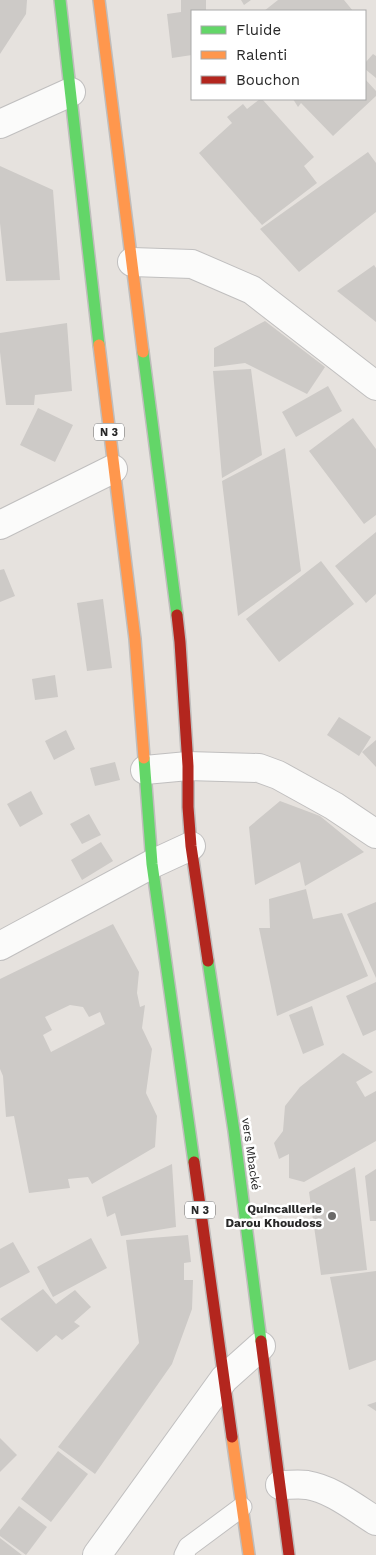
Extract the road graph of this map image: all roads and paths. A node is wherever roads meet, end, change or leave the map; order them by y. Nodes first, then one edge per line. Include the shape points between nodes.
1 (60, 0) edge
2 (99, 0) edge
3 (71, 92) junction
4 (0, 124) edge
5 (132, 262) junction
6 (376, 386) edge
7 (113, 469) junction
8 (0, 524) edge
9 (188, 766) junction
10 (145, 770) junction
11 (376, 834) edge
12 (191, 846) junction
13 (152, 864) junction
14 (0, 946) edge
15 (262, 1346) junction
16 (224, 1380) junction
17 (280, 1485) junction
18 (242, 1507) junction
19 (376, 1521) edge
20 (97, 1555) edge
21 (184, 1555) edge
22 (249, 1555) edge
23 (289, 1555) edge

1 - 3 main road, N 3
2 - 5 main road, vers Mbacké
3 - 4 street
3 - 7 main road, N 3
5 - 6 street via 192,264 252,290
5 - 9 main road, vers Mbacké via 180,642
7 - 8 street
7 - 10 main road, N 3 via 135,639
9 - 10 street
9 - 11 street via 259,768 334,806
9 - 12 main road, vers Mbacké
10 - 13 main road, N 3
12 - 13 street
12 - 15 main road, vers Mbacké via 234,1131
13 - 14 street
13 - 16 main road, N 3
15 - 16 street
15 - 17 main road, vers Mbacké
16 - 18 main road, N 3
16 - 20 street
17 - 19 street via 307,1485 323,1489
17 - 23 main road, vers Mbacké
18 - 21 lane via 188,1547
18 - 22 main road, N 3

